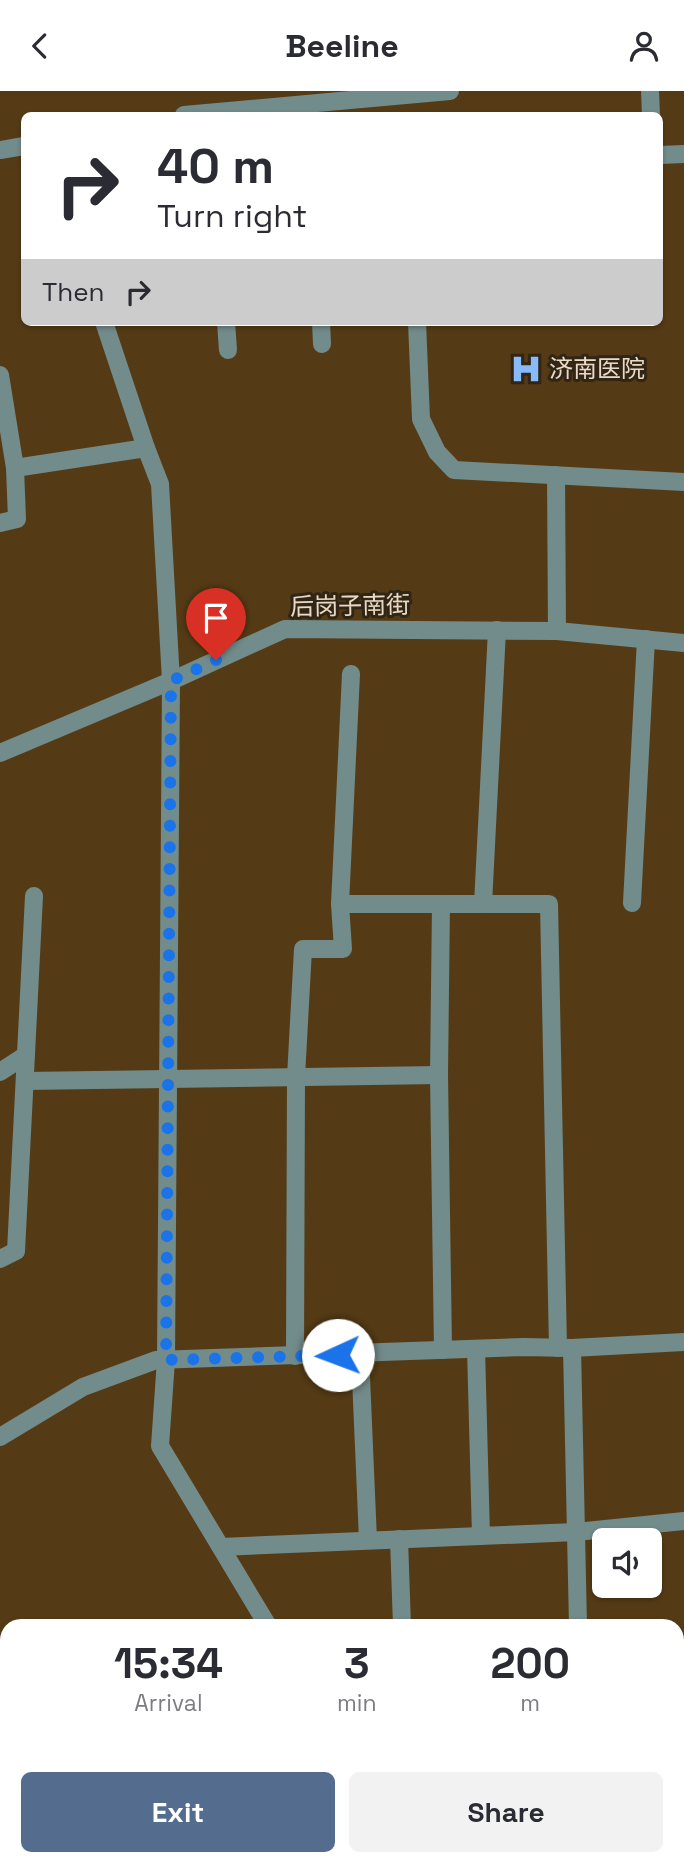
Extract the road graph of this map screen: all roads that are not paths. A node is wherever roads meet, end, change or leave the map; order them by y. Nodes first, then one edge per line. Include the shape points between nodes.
1 (450, 91) edge
2 (650, 91) edge
3 (292, 111) edge
4 (265, 112) edge
5 (651, 112) edge
6 (21, 146) edge
7 (0, 150) edge
8 (684, 154) edge
9 (663, 155) edge
10 (105, 326) edge
11 (226, 326) edge
12 (321, 326) edge
13 (417, 326) edge
14 (323, 344) dead end
15 (228, 350) dead end
16 (0, 376) edge
17 (146, 448) junction
18 (15, 468) junction
19 (556, 475) junction
20 (684, 482) edge
21 (0, 523) edge
22 (497, 630) junction
23 (557, 631) junction
24 (646, 639) junction
25 (684, 643) edge
26 (351, 674) dead end
27 (171, 681) junction
28 (0, 753) edge
29 (34, 896) dead end
30 (632, 903) dead end
31 (340, 904) junction
32 (441, 904) junction
33 (482, 904) junction
34 (26, 1055) junction
35 (0, 1072) edge
36 (439, 1075) junction
37 (296, 1077) junction
38 (25, 1081) junction
39 (0, 1259) edge
40 (684, 1342) edge
41 (565, 1348) junction
42 (476, 1349) junction
43 (443, 1350) junction
44 (360, 1354) junction
45 (295, 1356) junction
46 (166, 1360) junction
47 (0, 1437) edge
48 (684, 1521) edge
49 (576, 1532) junction
50 (481, 1536) junction
51 (399, 1539) junction
52 (368, 1541) junction
53 (221, 1547) junction
54 (264, 1619) edge
55 (402, 1619) edge
56 (578, 1619) edge

1 - 3 street
2 - 5 street
3 - 4 street
6 - 7 street
8 - 9 street
10 - 17 street
11 - 15 street
12 - 14 street
13 - 19 street via 421,419 437,452 454,470
16 - 18 street
17 - 18 street
17 - 27 street via 160,484
18 - 21 street via 17,519
19 - 20 street
19 - 23 street
22 - 23 street, 后岗子南街
22 - 27 street, 后岗子南街 via 285,629
22 - 33 street
23 - 24 street, 后岗子南街
24 - 25 street, 后岗子南街
24 - 30 street
26 - 31 street
27 - 28 street, 后岗子南街
27 - 46 street
29 - 34 street
31 - 32 street
31 - 37 street via 342,950 303,949
32 - 33 street
32 - 36 street
33 - 41 street via 549,904
34 - 35 street
34 - 38 street
36 - 37 street
36 - 43 street
37 - 38 street
37 - 45 street
38 - 39 street via 16,1251
40 - 41 street
41 - 42 street
41 - 49 street
42 - 43 street
42 - 50 street
43 - 44 street
44 - 45 street
44 - 52 street
45 - 46 street
46 - 47 street via 83,1387
46 - 53 street via 160,1446
48 - 49 street
49 - 50 street
49 - 56 street
50 - 51 street
51 - 52 street
51 - 55 street
52 - 53 street
53 - 54 street

